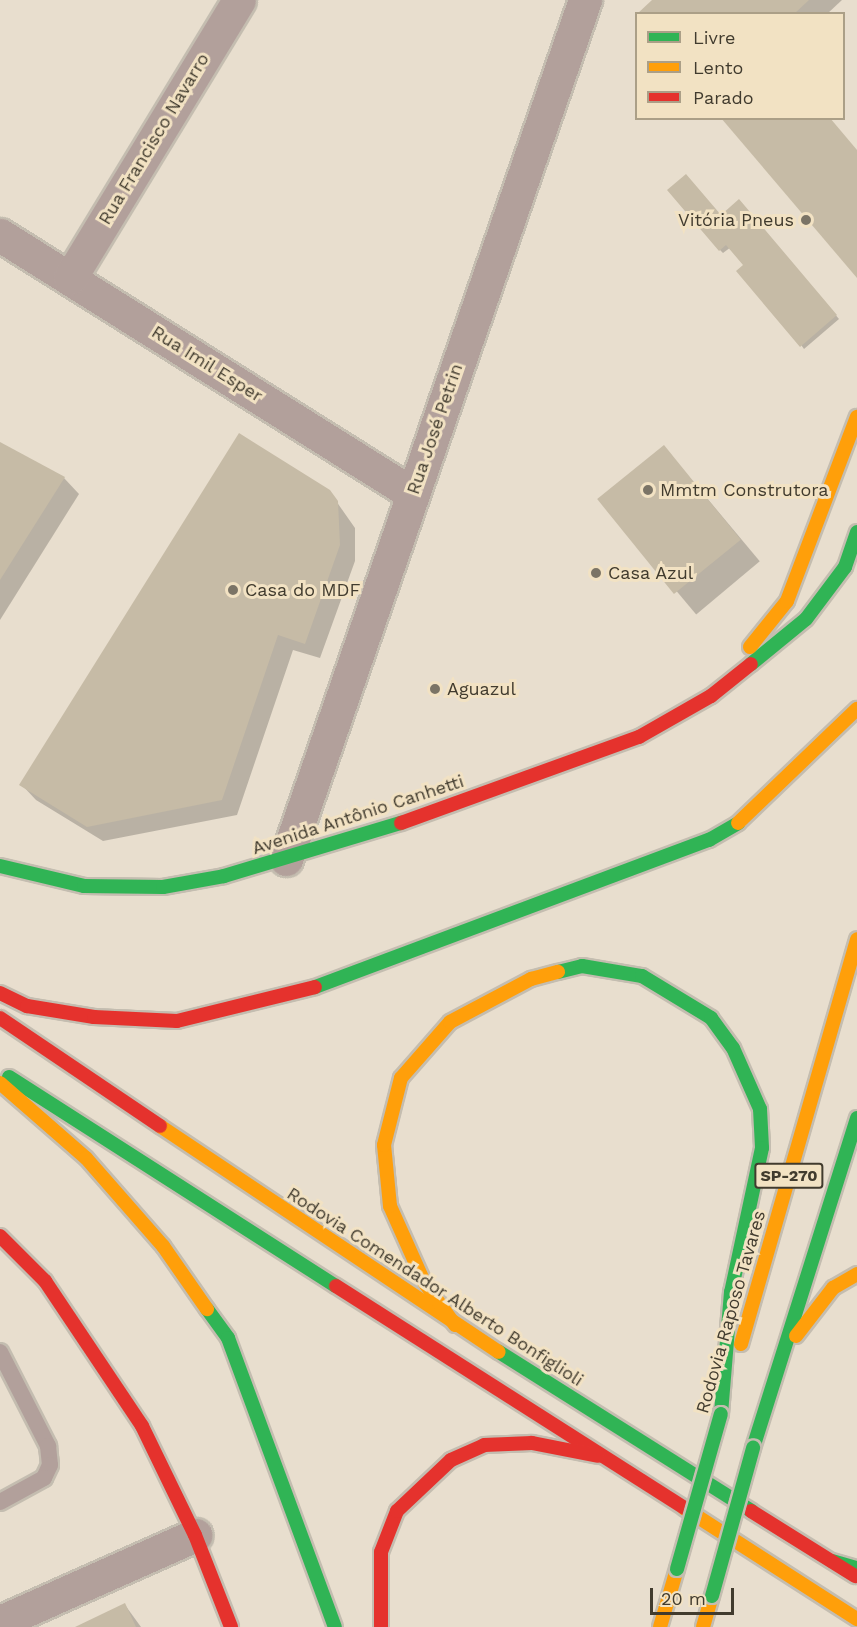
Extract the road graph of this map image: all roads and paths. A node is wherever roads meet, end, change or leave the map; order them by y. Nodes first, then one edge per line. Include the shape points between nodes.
1 (238, 0) edge
2 (585, 0) edge
3 (0, 235) edge
4 (70, 278) junction
5 (857, 417) edge
6 (413, 494) junction
7 (857, 532) edge
8 (711, 696) junction
9 (857, 710) edge
10 (286, 859) junction
11 (0, 866) edge
12 (857, 939) edge
13 (0, 993) edge
14 (0, 1018) edge
15 (0, 1072) edge
16 (0, 1083) edge
17 (857, 1118) edge
18 (0, 1236) edge
19 (857, 1274) edge
20 (455, 1325) junction
21 (784, 1351) junction
22 (0, 1352) edge
23 (721, 1414) junction
24 (598, 1456) junction
25 (0, 1502) edge
26 (195, 1535) junction
27 (832, 1561) junction
28 (857, 1568) edge
29 (857, 1577) edge
30 (857, 1619) edge
31 (0, 1622) edge
32 (231, 1627) edge
33 (336, 1627) edge
34 (381, 1627) edge
35 (660, 1627) edge
36 (703, 1627) edge

1 - 4 street, Rua Francisco Navarro
2 - 6 street, Rua José Petrin
3 - 4 street, Rua Imil Esper
4 - 6 street, Rua Imil Esper
5 - 8 main road, Avenida Antônio Canhetti via 787,601
6 - 10 street, Rua José Petrin
7 - 8 main road, Avenida Antônio Canhetti via 845,567 806,619
8 - 10 main road, Avenida Antônio Canhetti via 639,737
9 - 13 main road via 753,814 709,840 294,995 177,1021 94,1017 27,1006
10 - 11 main road, Avenida Antônio Canhetti via 164,887 84,886
12 - 23 main road, Rodovia Raposo Tavares / SP-270
14 - 20 main road, Rodovia Comendador Alberto Bonfiglioli
15 - 24 main road
16 - 33 main road via 86,1158 163,1246 228,1338
17 - 21 main road, SP-270
18 - 26 main road via 45,1281 142,1426
19 - 21 main road via 833,1288
20 - 23 main road via 424,1282 390,1206 384,1145 401,1078 450,1022 531,979 582,966 642,976 711,1018 734,1048 759,1109 762,1148 730,1292
20 - 27 main road, Rodovia Comendador Alberto Bonfiglioli
21 - 36 main road, SP-270, bridge
22 - 25 lane via 48,1446 50,1465 44,1478
23 - 35 main road, Rodovia Raposo Tavares / SP-270, bridge
24 - 30 main road
24 - 34 main road via 532,1443 484,1445 451,1460 397,1511 381,1552
26 - 31 street
26 - 32 main road
27 - 28 main road
27 - 29 main road, Rodovia Comendador Alberto Bonfiglioli

